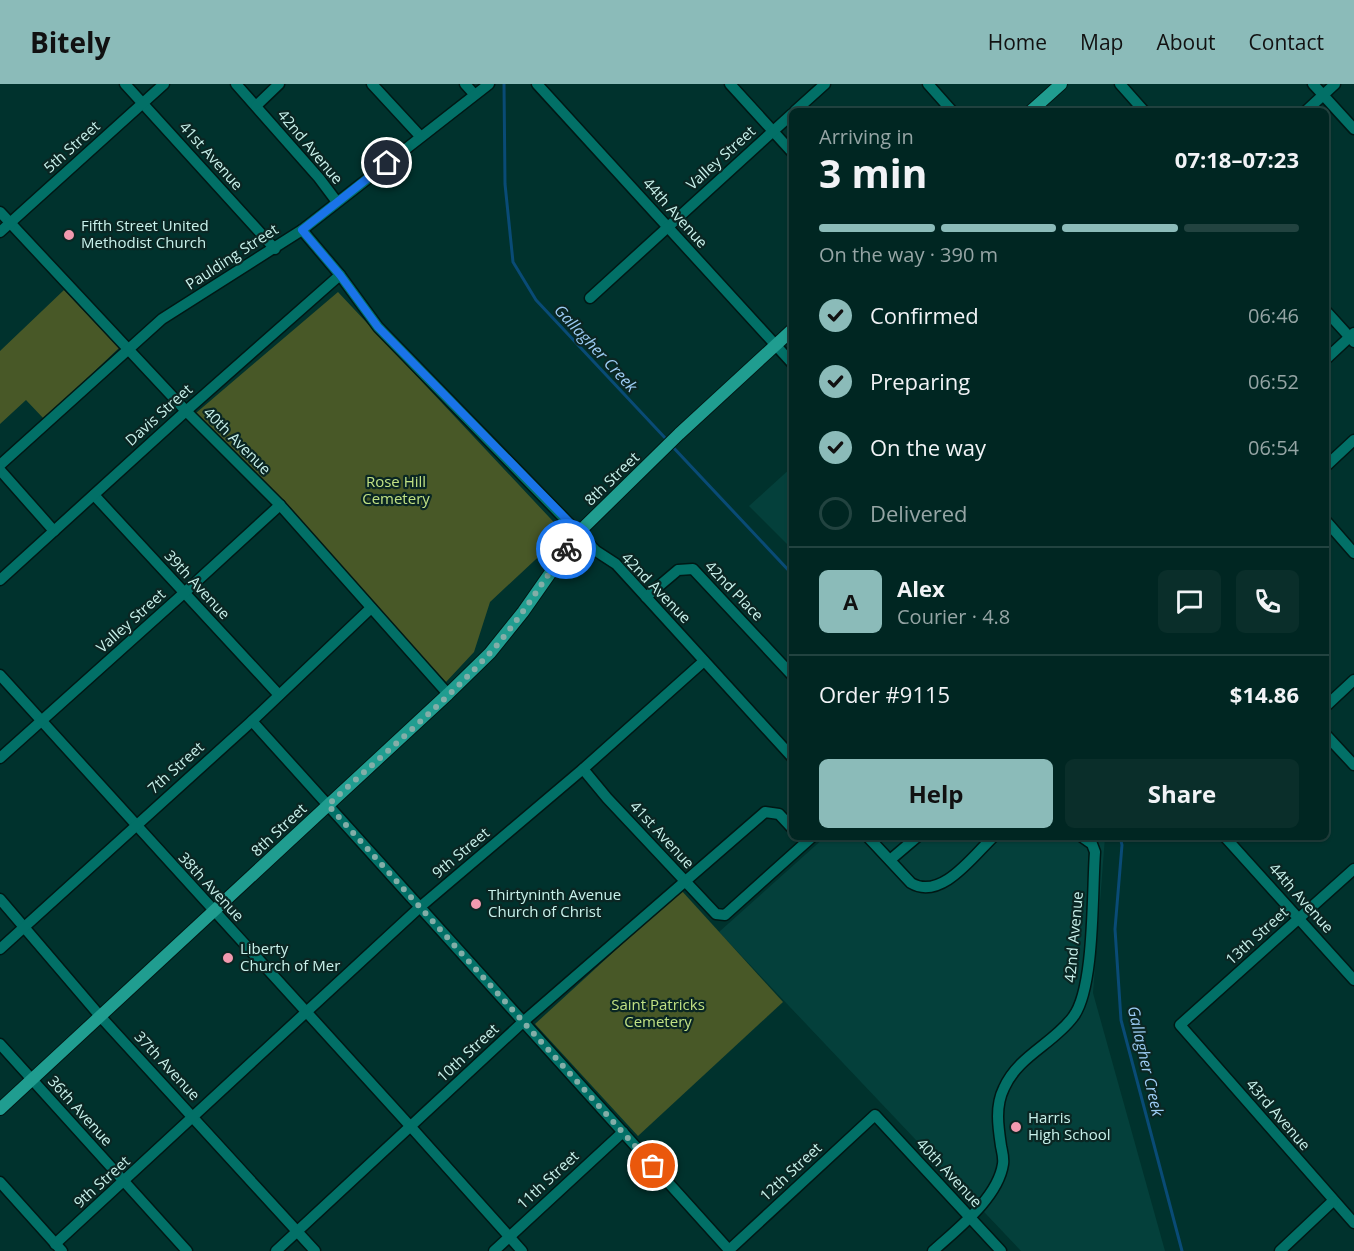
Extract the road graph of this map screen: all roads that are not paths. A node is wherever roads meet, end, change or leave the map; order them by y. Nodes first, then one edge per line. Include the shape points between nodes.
1 (125, 84) edge
2 (164, 84) edge
3 (236, 84) edge
4 (279, 84) edge
5 (372, 84) edge
6 (465, 84) edge
7 (489, 84) edge
8 (537, 84) edge
9 (730, 84) edge
10 (825, 84) edge
11 (928, 84) edge
12 (1061, 84) edge
13 (1120, 84) edge
14 (1313, 84) edge
15 (1335, 84) edge
16 (474, 94) junction
17 (1323, 95) junction
18 (143, 103) junction
19 (256, 106) junction
20 (798, 108) edge
21 (949, 108) edge
22 (1034, 108) edge
23 (1141, 108) edge
24 (1309, 108) edge
25 (789, 116) edge
26 (1354, 129) edge
27 (772, 131) junction
28 (420, 136) junction
29 (789, 149) edge
30 (337, 202) junction
31 (0, 212) edge
32 (10, 223) junction
33 (667, 227) junction
34 (302, 230) junction
35 (0, 232) edge
36 (275, 249) junction
37 (340, 275) junction
38 (590, 298) dead end
39 (1329, 313) edge
40 (789, 333) edge
41 (1353, 337) edge
42 (776, 345) junction
43 (129, 349) junction
44 (1329, 356) edge
45 (789, 360) edge
46 (186, 411) junction
47 (1354, 440) edge
48 (1329, 463) edge
49 (0, 465) edge
50 (0, 470) edge
51 (94, 495) junction
52 (280, 505) junction
53 (1329, 524) edge
54 (54, 531) junction
55 (579, 532) junction
56 (1354, 553) edge
57 (0, 579) edge
58 (184, 593) junction
59 (646, 597) junction
60 (371, 608) junction
61 (704, 661) junction
62 (789, 672) edge
63 (0, 675) edge
64 (1354, 680) edge
65 (279, 694) junction
66 (448, 694) junction
67 (1329, 703) edge
68 (252, 720) junction
69 (41, 721) junction
70 (1329, 738) edge
71 (789, 753) edge
72 (0, 758) edge
73 (1354, 765) edge
74 (583, 769) junction
75 (328, 805) junction
76 (789, 825) edge
77 (135, 826) junction
78 (805, 840) edge
79 (871, 840) edge
80 (913, 840) edge
81 (990, 840) edge
82 (1086, 840) edge
83 (1228, 840) edge
84 (890, 860) junction
85 (1354, 869) edge
86 (684, 880) junction
87 (0, 899) edge
88 (420, 907) junction
89 (213, 911) junction
90 (1300, 918) junction
91 (25, 927) junction
92 (0, 949) edge
93 (1354, 980) edge
94 (306, 1013) junction
95 (100, 1016) junction
96 (524, 1021) junction
97 (1180, 1025) joint
98 (0, 1044) edge
99 (32, 1079) junction
100 (0, 1109) edge
101 (875, 1115) joint
102 (194, 1117) junction
103 (411, 1127) junction
104 (623, 1132) junction
105 (0, 1182) edge
106 (124, 1182) junction
107 (1334, 1202) junction
108 (970, 1218) junction
109 (1354, 1223) edge
110 (297, 1232) junction
111 (509, 1237) junction
112 (58, 1247) edge
113 (187, 1251) edge
114 (276, 1251) edge
115 (315, 1251) edge
116 (494, 1251) edge
117 (522, 1251) edge
118 (729, 1251) edge
119 (933, 1251) edge
120 (1001, 1251) edge
121 (1281, 1251) edge

1 - 18 street, 41st Avenue
2 - 18 street, 5th Street
3 - 19 street, 42nd Avenue
4 - 19 street
5 - 28 street
6 - 16 street
7 - 16 street, Paulding Street
8 - 33 street, 44th Avenue
9 - 27 street
10 - 20 street, Valley Street
11 - 21 street
12 - 22 main road
13 - 23 street
14 - 17 street
15 - 17 street
16 - 28 street, Paulding Street
17 - 24 street
17 - 26 street
18 - 32 street, 5th Street
18 - 36 street, 41st Avenue
19 - 30 street, 42nd Avenue
25 - 27 street, Valley Street
27 - 29 street
27 - 33 street, Valley Street
28 - 30 street, Paulding Street
30 - 34 street, Paulding Street
31 - 32 street, 40th Avenue
32 - 35 street, 5th Street
32 - 43 street, 40th Avenue
33 - 38 street, Valley Street
33 - 42 street, 44th Avenue
34 - 36 street, Paulding Street
34 - 37 street, 42nd Avenue
36 - 43 street, Paulding Street via 162,319
37 - 46 street, Davis Street
37 - 55 street, 42nd Avenue via 378,327
39 - 41 street
40 - 42 main road, 8th Street
41 - 44 street
42 - 45 street, 44th Avenue
42 - 55 main road, 8th Street
43 - 46 street, 40th Avenue
43 - 49 street, Paulding Street
46 - 51 street, Davis Street
46 - 52 street, 40th Avenue
47 - 48 street
50 - 54 street
51 - 54 street, Davis Street
51 - 58 street, 39th Avenue
52 - 58 street, Valley Street
52 - 60 street, 40th Avenue
53 - 56 street
54 - 57 street, Davis Street
55 - 59 street, 42nd Avenue
55 - 66 main road, 8th Street via 490,653
58 - 65 street, 39th Avenue
58 - 69 street, Valley Street
59 - 61 street, 42nd Avenue
59 - 62 street, 42nd Place via 678,570 693,569
60 - 65 street, 7th Street
60 - 66 street, 40th Avenue
61 - 71 street, 42nd Avenue
61 - 74 street, 9th Street
63 - 69 street, 38th Avenue
64 - 67 street
65 - 68 street, 7th Street
66 - 75 main road, 8th Street
68 - 75 street
68 - 77 street, 7th Street
69 - 72 street, Valley Street
69 - 77 street, 38th Avenue
70 - 73 street
74 - 86 street, 41st Avenue
74 - 88 street, 9th Street
75 - 88 street
75 - 89 main road, 8th Street
76 - 86 street, 10th Street via 779,814 765,812
77 - 89 street, 38th Avenue
77 - 91 street, 7th Street
78 - 86 street, 41st Avenue via 725,915 716,914
79 - 84 street
80 - 84 street
81 - 84 street via 947,881 932,888 911,884
82 - 108 street, 42nd Avenue via 1095,852 1083,1000 1073,1017 1019,1065 1003,1088 997,1107 1003,1162 997,1183
83 - 90 street, 44th Avenue
85 - 90 street, 13th Street
86 - 96 street, 10th Street
87 - 91 street, 37th Avenue
88 - 94 street, 9th Street
88 - 96 street
89 - 94 street, 38th Avenue
89 - 95 main road, 8th Street
90 - 93 street, 44th Avenue
90 - 97 street, 13th Street
91 - 92 street, 7th Street
91 - 95 street, 37th Avenue
94 - 102 street, 9th Street
94 - 103 street, 38th Avenue
95 - 99 main road, 8th Street
95 - 102 street, 37th Avenue
96 - 103 street, 10th Street
96 - 104 street
97 - 107 street, 43rd Avenue
98 - 99 street, 36th Avenue
99 - 100 main road, 8th Street
99 - 106 street, 36th Avenue
101 - 108 street, 40th Avenue
101 - 118 street, 12th Street
102 - 106 street, 9th Street
102 - 110 street, 37th Avenue
103 - 110 street, 10th Street
103 - 111 street, 38th Avenue
104 - 111 street, 11th Street
104 - 118 street
105 - 112 street
106 - 112 street, 9th Street
106 - 113 street, 36th Avenue
107 - 109 street, 43rd Avenue
107 - 121 street
108 - 119 street
108 - 120 street, 40th Avenue
110 - 114 street, 10th Street
110 - 115 street, 37th Avenue
111 - 116 street, 11th Street
111 - 117 street, 38th Avenue

